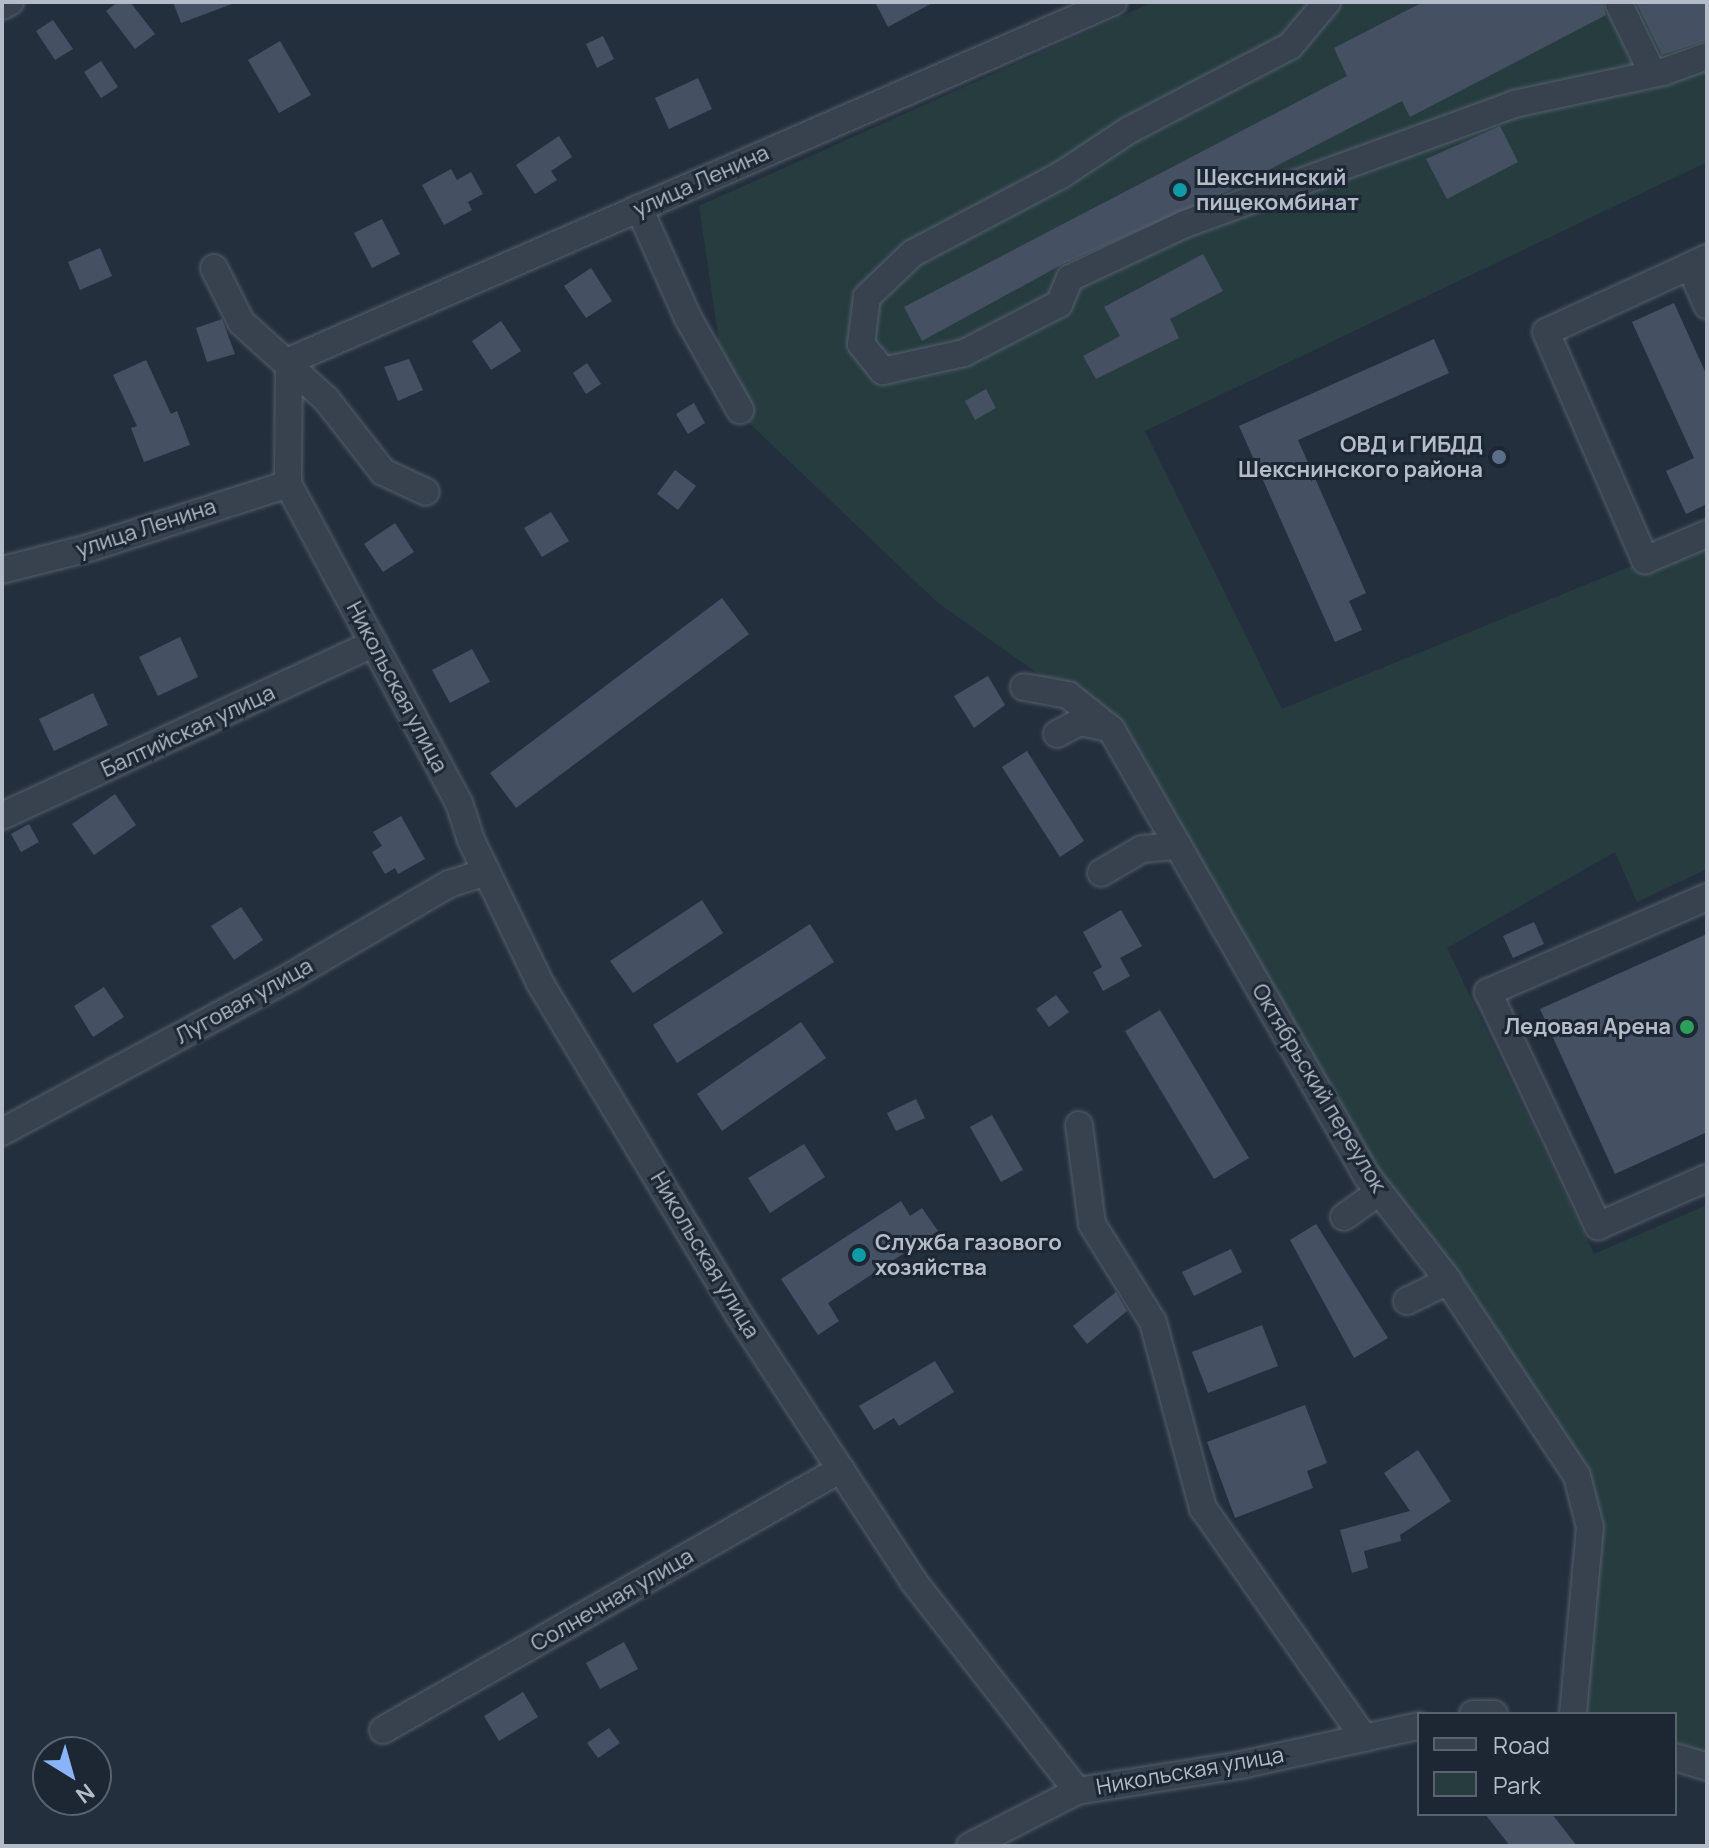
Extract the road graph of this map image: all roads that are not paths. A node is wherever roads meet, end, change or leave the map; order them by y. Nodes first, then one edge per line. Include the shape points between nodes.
1 (10, 2) edge
2 (1113, 2) edge
3 (1327, 2) edge
4 (1618, 2) edge
5 (2, 6) edge
6 (1707, 56) edge
7 (1652, 72) junction
8 (639, 208) junction
9 (1698, 262) edge
10 (214, 268) dead end
11 (1707, 305) edge
12 (289, 361) junction
13 (740, 410) dead end
14 (288, 484) junction
15 (426, 492) dead end
16 (1707, 534) edge
17 (2, 570) edge
18 (374, 643) junction
19 (1024, 687) dead end
20 (1111, 729) junction
21 (1057, 734) dead end
22 (2, 816) edge
23 (1178, 846) junction
24 (486, 872) junction
25 (1101, 873) dead end
26 (1707, 897) edge
27 (1079, 1125) dead end
28 (2, 1132) edge
29 (1707, 1178) edge
30 (1379, 1192) junction
31 (1344, 1217) dead end
32 (1448, 1281) junction
33 (1407, 1301) dead end
34 (841, 1469) junction
35 (1573, 1712) edge
36 (1417, 1726) edge
37 (383, 1730) dead end
38 (1364, 1738) junction
39 (1677, 1758) edge
40 (1707, 1767) edge
41 (1077, 1791) junction
42 (970, 1846) edge

1 - 5 street
2 - 8 street, улица Ленина
3 - 7 street via 1290,46 913,253 867,297 861,344 883,371 964,353 1059,304 1070,278 1185,224 1514,104
4 - 7 street
6 - 7 street
8 - 12 street, улица Ленина
8 - 13 street via 688,318
9 - 11 street
9 - 16 street via 1546,332 1645,560
10 - 12 street via 241,322
12 - 14 street, Никольская улица
12 - 15 street via 383,472
14 - 17 street, улица Ленина
14 - 18 street, Никольская улица
18 - 22 street, Балтийская улица
18 - 24 street, Никольская улица via 459,803
19 - 20 street, Октябрьский переулок via 1068,695
20 - 21 street via 1080,722
20 - 23 street, Октябрьский переулок
23 - 25 street via 1142,849
23 - 30 street, Октябрьский переулок
24 - 28 street, Луговая улица via 449,884
24 - 34 street, Никольская улица via 540,983 740,1316
26 - 29 street via 1488,992 1598,1226
27 - 38 street via 1092,1224 1153,1322 1203,1508
30 - 31 street
30 - 32 street, Октябрьский переулок
32 - 33 street
32 - 35 street, Октябрьский переулок via 1577,1476 1590,1527
34 - 37 street, Солнечная улица
34 - 41 street, Никольская улица via 914,1582
36 - 38 street, Никольская улица
38 - 41 street, Никольская улица via 1241,1765
39 - 40 street
41 - 42 street

